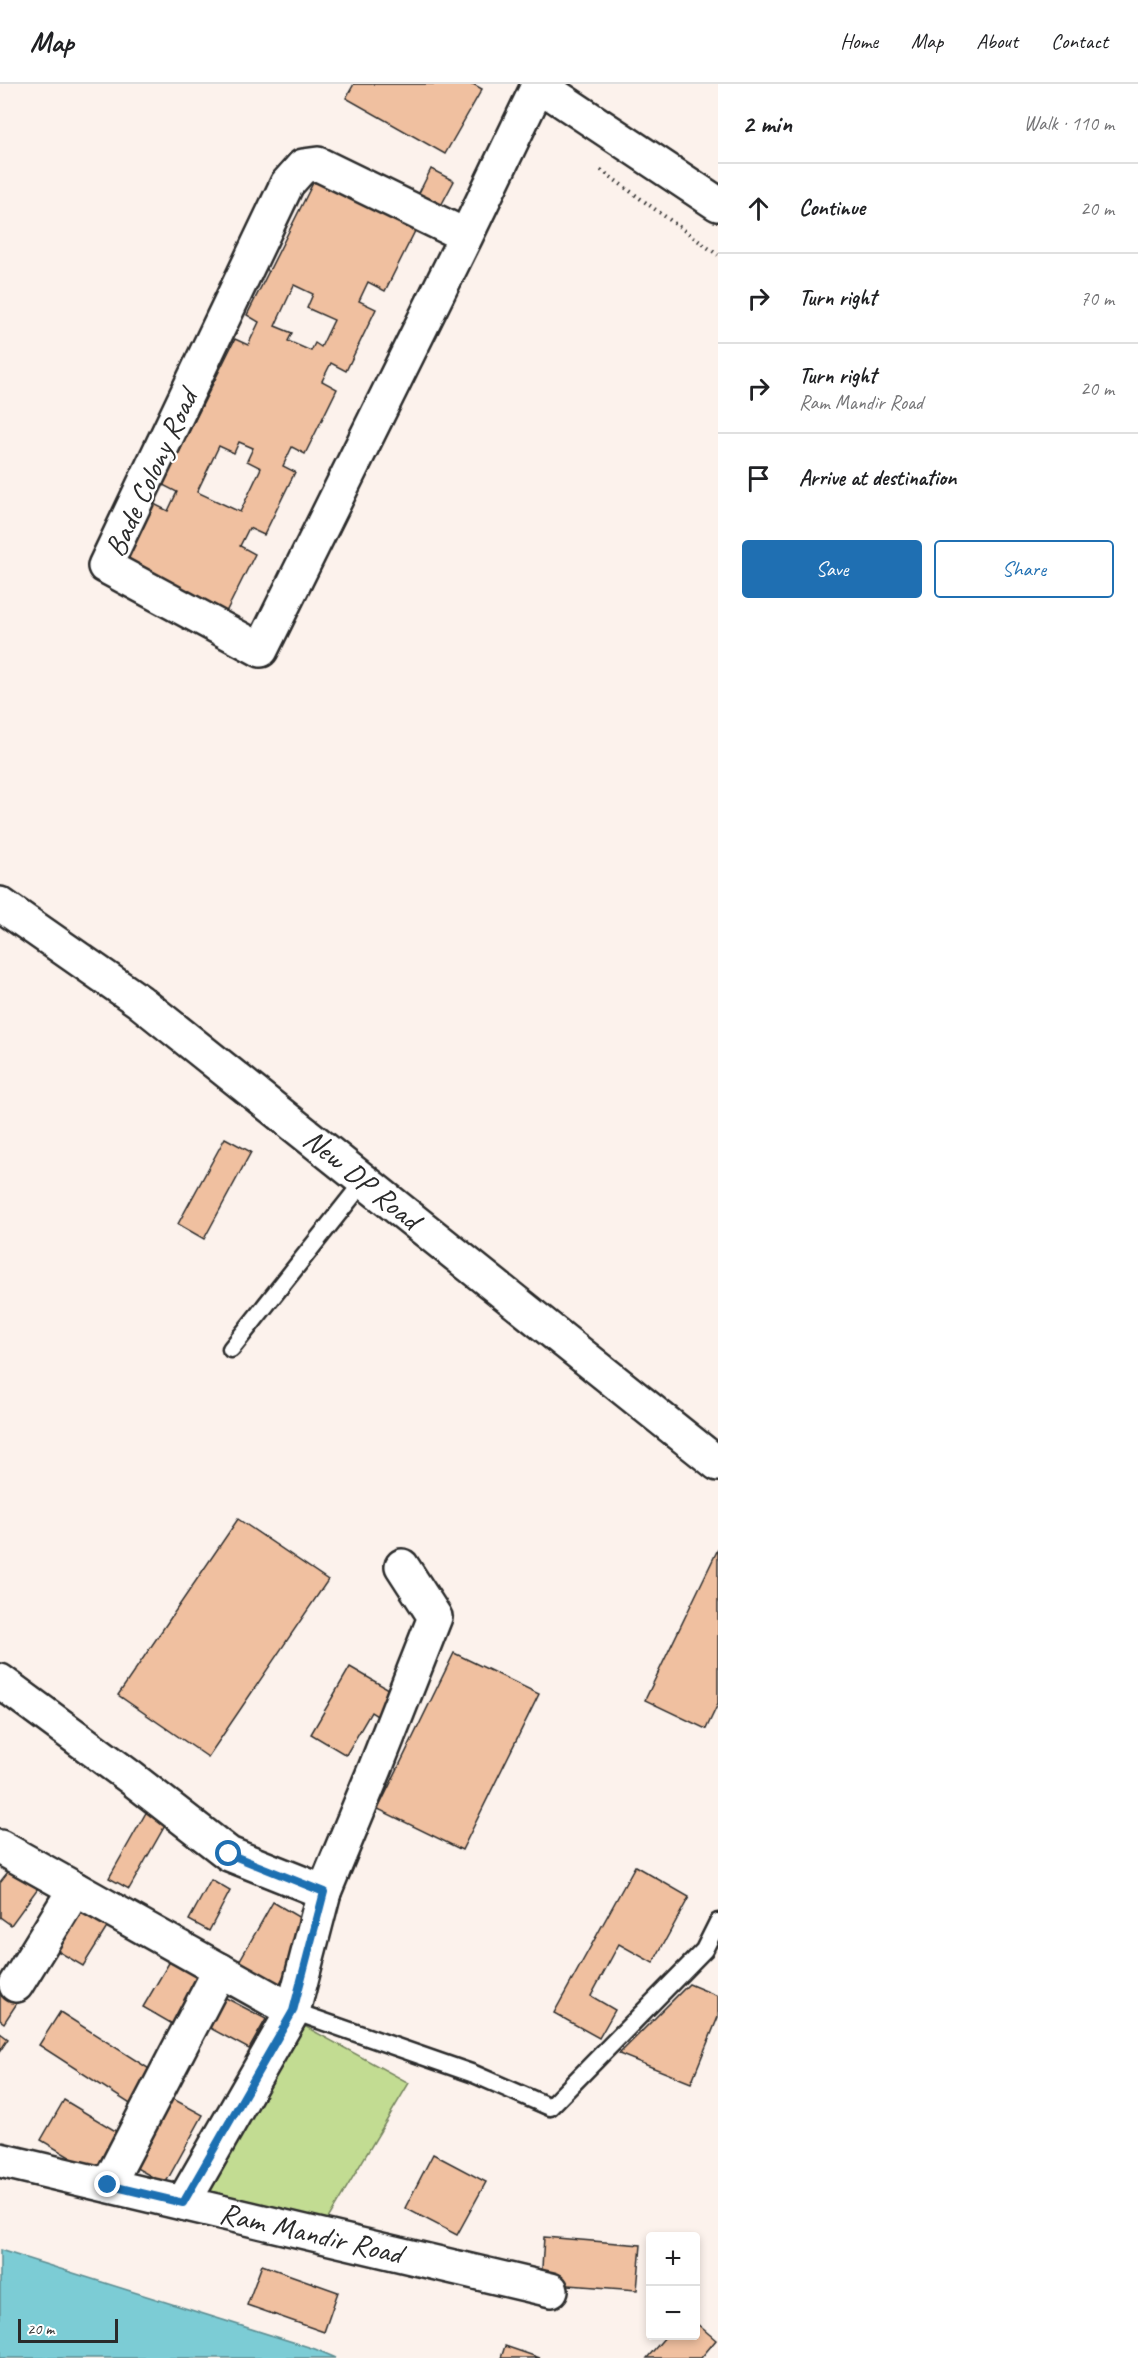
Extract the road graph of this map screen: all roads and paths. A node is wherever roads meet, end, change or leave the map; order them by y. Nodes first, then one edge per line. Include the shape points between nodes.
1 (547, 86) edge
2 (592, 164) dead end
3 (718, 204) edge
4 (466, 236) junction
5 (718, 255) edge
6 (0, 904) edge
7 (364, 1181) junction
8 (231, 1349) dead end
9 (718, 1464) edge
10 (402, 1566) dead end
11 (0, 1681) edge
12 (0, 1848) edge
13 (75, 1889) junction
14 (324, 1892) junction
15 (718, 1922) edge
16 (220, 1970) junction
17 (16, 1985) dead end
18 (293, 2011) junction
19 (0, 2160) edge
20 (108, 2185) junction
21 (183, 2203) junction
22 (551, 2290) dead end

1 - 3 street
1 - 4 street, Bade Colony Road
2 - 5 path
4 - 4 street, Bade Colony Road via 261,650 105,566 287,184 303,166 318,164
6 - 7 street, New DP Road via 139,1001
7 - 8 lane
7 - 9 street, New DP Road
10 - 14 street via 435,1617
11 - 14 street via 229,1854
12 - 13 street
13 - 16 street
13 - 17 street
14 - 18 street
15 - 18 lane via 704,1950 550,2106 474,2074
16 - 18 street
16 - 20 street
18 - 21 street
19 - 20 street, Ram Mandir Road
20 - 21 street, Ram Mandir Road
21 - 22 street, Ram Mandir Road

